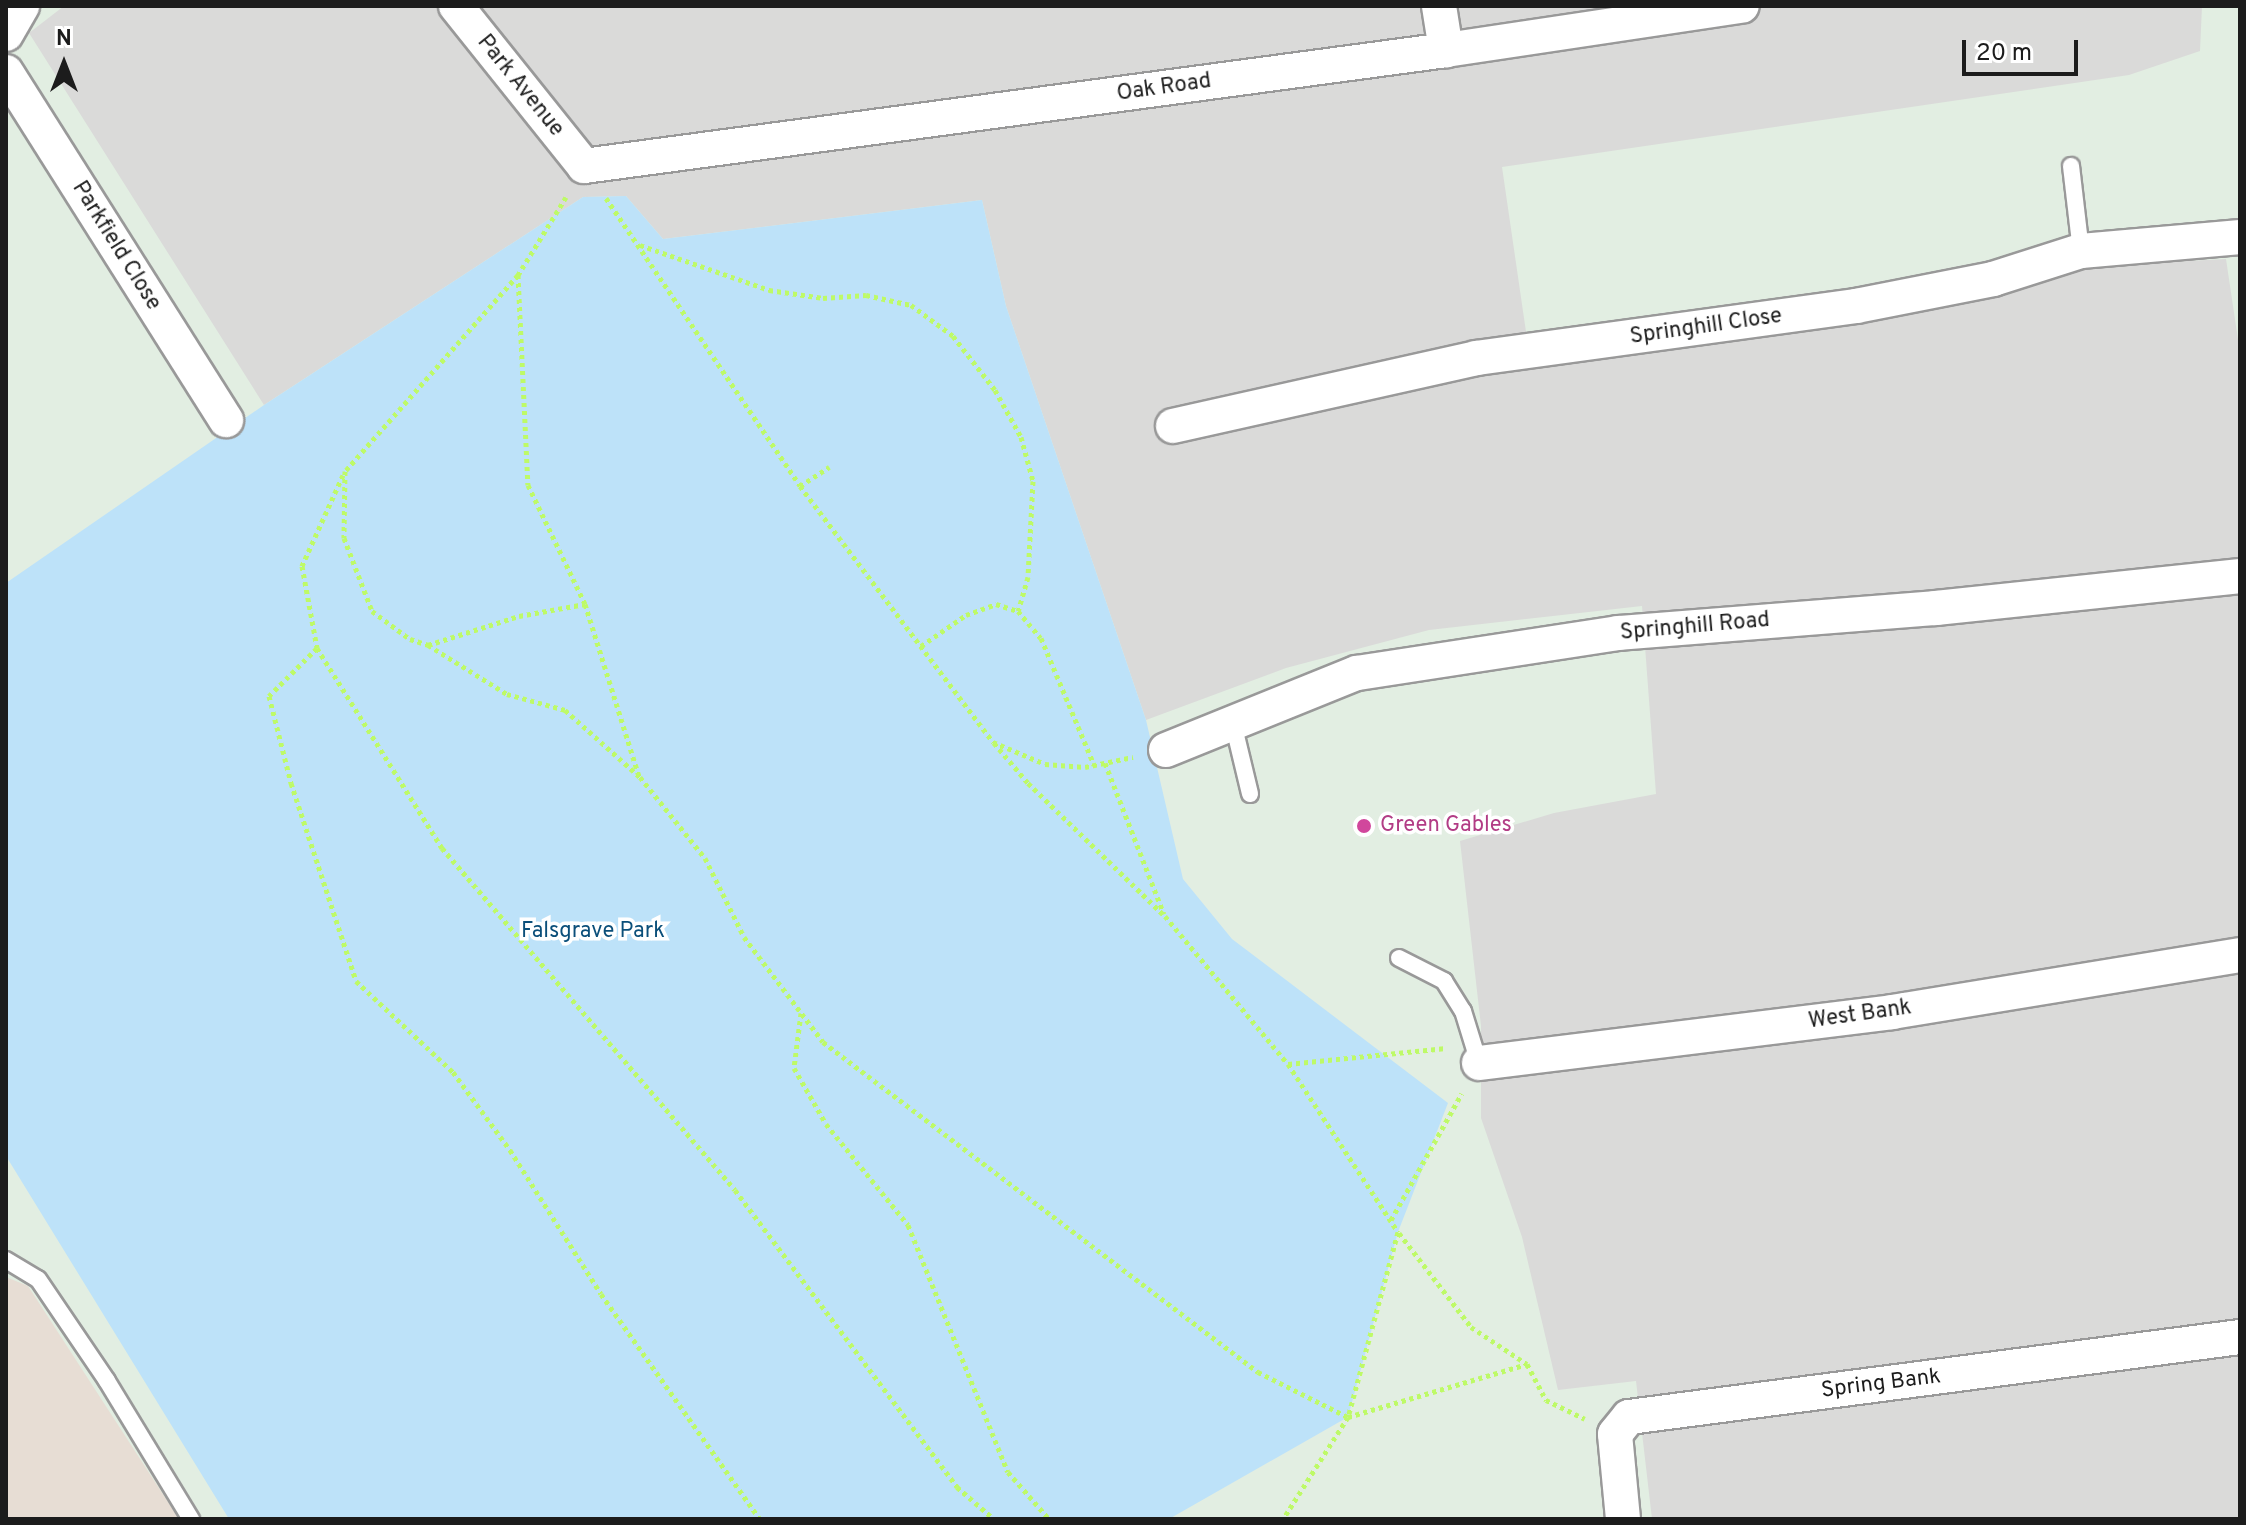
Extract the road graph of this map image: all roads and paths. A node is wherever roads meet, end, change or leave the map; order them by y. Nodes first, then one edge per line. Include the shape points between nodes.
1 (22, 6) edge
2 (456, 6) edge
3 (1439, 6) edge
4 (1742, 6) edge
5 (6, 34) edge
6 (1446, 50) junction
7 (6, 72) edge
8 (584, 166) junction
9 (2071, 166) dead end
10 (2240, 237) edge
11 (640, 244) junction
12 (2081, 251) junction
13 (518, 275) junction
14 (226, 420) dead end
15 (1173, 426) dead end
16 (829, 467) dead end
17 (345, 471) junction
18 (800, 486) junction
19 (2240, 576) edge
20 (585, 604) junction
21 (1018, 611) junction
22 (428, 645) junction
23 (921, 646) junction
24 (317, 648) junction
25 (1233, 723) junction
26 (993, 742) junction
27 (1166, 750) joint
28 (1105, 763) junction
29 (1094, 765) junction
30 (640, 777) junction
31 (1250, 794) dead end
32 (1165, 916) junction
33 (2240, 955) edge
34 (1399, 958) dead end
35 (801, 1013) junction
36 (1479, 1063) junction
37 (1288, 1064) junction
38 (1391, 1221) junction
39 (1398, 1232) junction
40 (6, 1260) edge
41 (2240, 1337) edge
42 (1527, 1364) junction
43 (1348, 1417) junction
44 (1615, 1434) junction
45 (191, 1519) edge
46 (760, 1519) edge
47 (994, 1519) edge
48 (1049, 1519) edge
49 (1283, 1519) edge
50 (1623, 1519) edge

1 - 5 street
2 - 8 street, Park Avenue
3 - 6 street
4 - 6 street, Oak Road
6 - 8 street, Oak Road
7 - 14 street, Parkfield Close
8 - 11 path
8 - 13 path
9 - 12 lane
10 - 12 street, Springhill Close
11 - 18 path
11 - 21 path via 769,290 823,298 866,295 911,305 953,336 995,390 1021,437 1033,481 1028,577
12 - 15 street, Springhill Close via 1993,279 1856,306 1476,358
13 - 17 path
13 - 20 path via 528,485
16 - 18 path
17 - 22 path via 344,538 372,611 410,639
17 - 24 path via 302,566
18 - 23 path
19 - 25 street, Springhill Road via 1936,608 1618,633 1357,673
20 - 22 path via 519,616
20 - 30 path
21 - 23 path via 996,604 966,615
21 - 29 path via 1041,638
22 - 30 path via 507,694 565,710
23 - 26 path
24 - 46 path via 269,696 291,783 356,981 453,1072
24 - 47 path via 442,848 735,1190 957,1487
25 - 27 street, Springhill Road
25 - 31 lane
26 - 29 path via 1045,764
26 - 32 path
27 - 28 path
28 - 29 path
28 - 32 path
30 - 35 path via 705,858 744,937
32 - 37 path
33 - 36 street, West Bank via 1892,1012
34 - 36 lane via 1444,981 1463,1011
35 - 43 path via 823,1042 1258,1372
35 - 48 path via 794,1068 826,1124 908,1225 1008,1472
36 - 37 path via 1448,1048
36 - 38 path
37 - 38 path
38 - 39 path
39 - 42 path via 1471,1327
39 - 43 path
40 - 45 lane via 38,1279
41 - 44 street, Spring Bank via 1629,1417
42 - 43 path
42 - 44 path via 1546,1400
43 - 49 path
44 - 50 street

